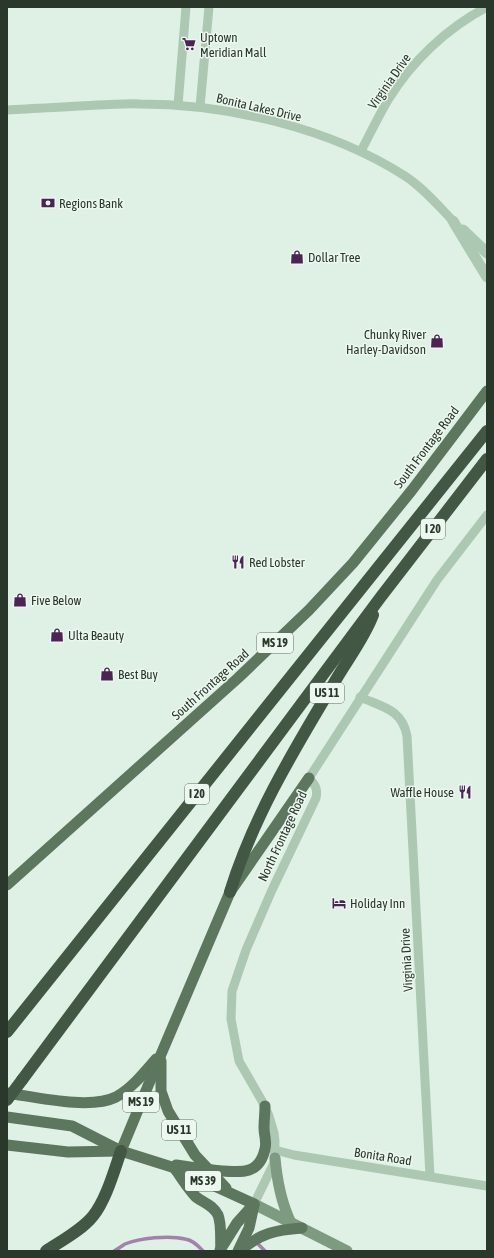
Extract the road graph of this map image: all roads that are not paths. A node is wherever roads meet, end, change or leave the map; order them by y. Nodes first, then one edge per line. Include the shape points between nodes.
1 (186, 7) edge
2 (209, 7) edge
3 (487, 7) edge
4 (178, 105) junction
5 (200, 108) junction
6 (7, 110) edge
7 (361, 151) junction
8 (453, 221) junction
9 (487, 253) edge
10 (487, 277) edge
11 (487, 391) edge
12 (487, 432) edge
13 (487, 459) edge
14 (487, 515) edge
15 (380, 598) junction
16 (360, 697) junction
17 (309, 778) junction
18 (7, 885) edge
19 (230, 892) junction
20 (7, 1032) edge
21 (162, 1052) junction
22 (7, 1093) edge
23 (7, 1100) edge
24 (265, 1106) junction
25 (7, 1117) edge
26 (7, 1145) edge
27 (121, 1151) junction
28 (275, 1154) junction
29 (160, 1163) junction
30 (175, 1168) junction
31 (206, 1168) junction
32 (430, 1176) junction
33 (487, 1186) edge
34 (232, 1193) junction
35 (254, 1204) junction
36 (291, 1223) junction
37 (302, 1228) junction
38 (220, 1250) edge
39 (46, 1251) edge
40 (237, 1251) edge
41 (240, 1251) edge
42 (347, 1251) edge

1 - 4 street
2 - 5 street
3 - 7 street, Virginia Drive via 439,40 413,66 389,100
4 - 5 street, Bonita Lakes Drive
4 - 6 street, Bonita Lakes Drive via 139,104
5 - 7 street, Bonita Lakes Drive via 244,114 304,130
7 - 8 street, Bonita Lakes Drive via 406,176
8 - 9 street
8 - 10 street
11 - 18 main road, South Frontage Road / MS 19 via 354,563 309,610 238,678
12 - 20 highway, I 20
13 - 15 highway, I 20
14 - 16 street, North Frontage Road via 436,580
15 - 19 highway, US 11 via 369,627 334,681 270,794 247,844
15 - 23 highway, I 20, bridge
16 - 17 street, North Frontage Road
16 - 32 street, Virginia Drive via 394,713 403,722 407,736
17 - 19 main road
17 - 24 street, North Frontage Road via 317,787 316,798 272,890 246,950 232,991 231,1020 239,1061
19 - 21 main road, US 11
21 - 22 main road via 134,1084 108,1100 80,1102
21 - 27 main road, MS 19
21 - 31 main road, US 11 via 161,1091 164,1102 195,1156
24 - 28 street, North Frontage Road via 275,1137
24 - 31 main road via 265,1150 257,1166 242,1172
25 - 27 main road via 72,1126
26 - 27 main road via 68,1152
27 - 29 main road
27 - 39 highway via 102,1203 92,1217
28 - 32 street, Bonita Road
28 - 35 street, North Frontage Road via 270,1172
28 - 36 main road via 281,1199
29 - 30 main road
29 - 31 main road
30 - 34 main road, MS 39
30 - 38 main road via 196,1196 218,1215
31 - 34 main road, US 11
32 - 33 street, Bonita Road
34 - 35 main road, US 11
35 - 36 main road
35 - 38 main road via 237,1222
35 - 40 main road via 249,1228
36 - 37 main road
37 - 41 main road via 263,1235
37 - 42 main road

